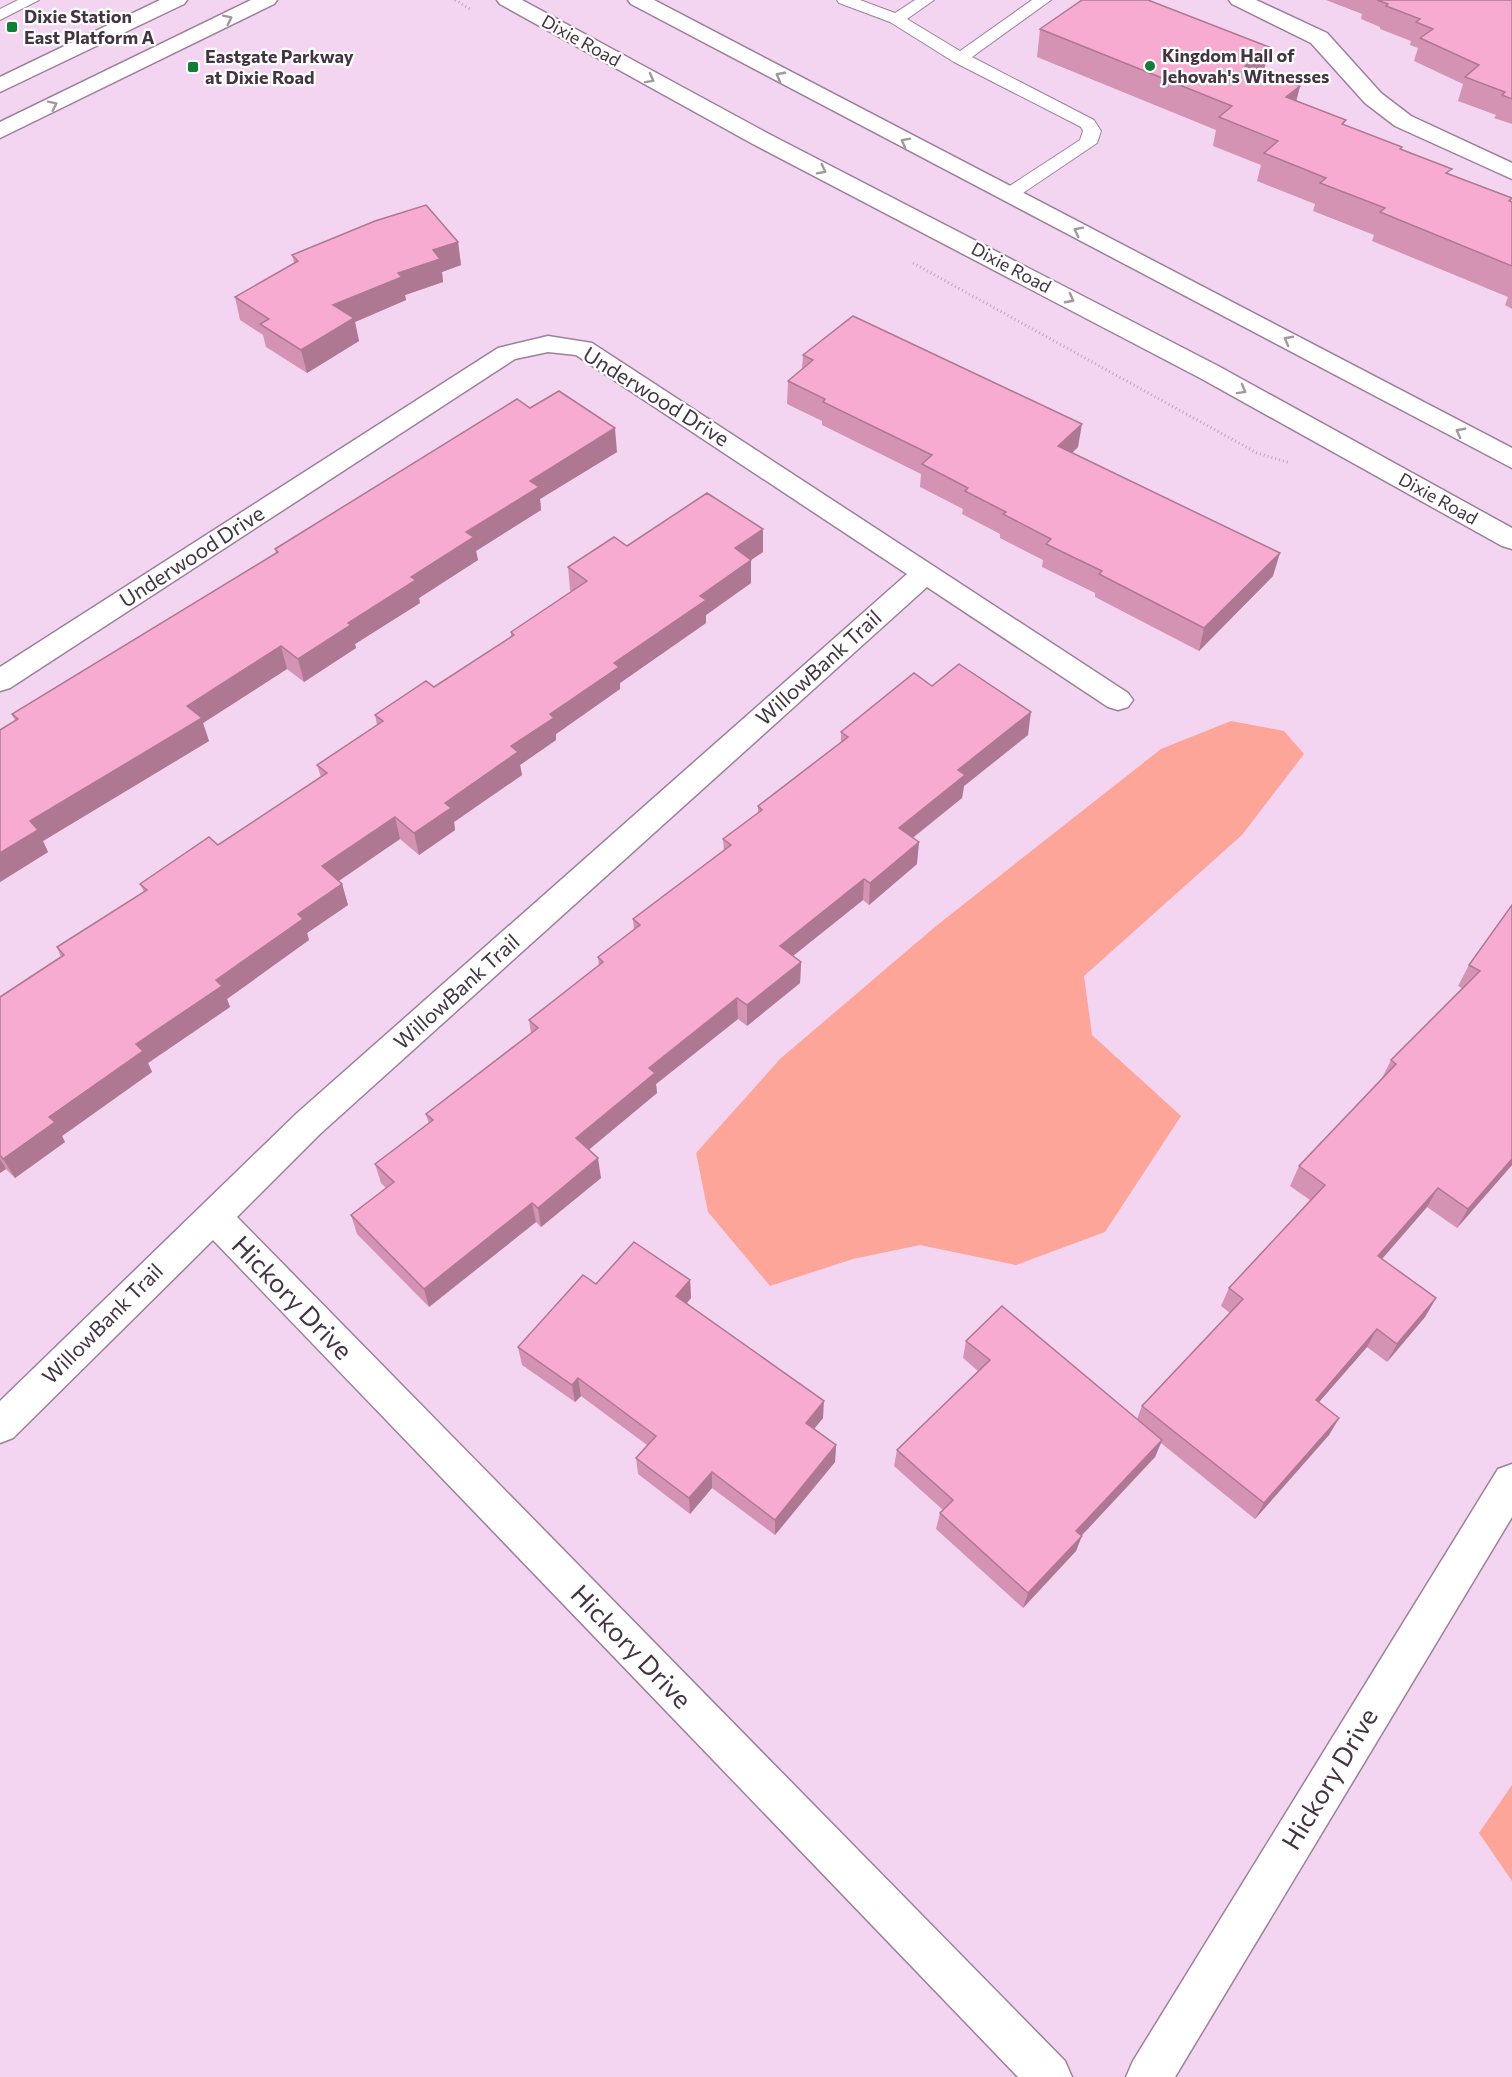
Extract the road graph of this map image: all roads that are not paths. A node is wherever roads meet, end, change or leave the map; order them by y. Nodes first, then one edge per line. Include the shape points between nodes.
1 (32, 0) edge
2 (177, 0) edge
3 (267, 0) edge
4 (507, 0) edge
5 (638, 0) edge
6 (845, 0) edge
7 (926, 0) edge
8 (1043, 0) edge
9 (1239, 0) edge
10 (0, 15) edge
11 (896, 19) junction
12 (960, 58) junction
13 (0, 85) edge
14 (0, 131) edge
15 (1512, 172) edge
16 (1008, 195) junction
17 (1512, 459) edge
18 (1512, 540) edge
19 (927, 572) junction
20 (0, 681) edge
21 (1118, 699) dead end
22 (213, 1216) junction
23 (0, 1426) edge
24 (1512, 1482) edge
25 (1049, 2077) edge
26 (1149, 2077) edge

1 - 10 lane
2 - 13 street
14 -> 3 street
4 -> 18 street, Dixie Road via 759,138 1211,373
16 -> 5 street
6 - 11 lane
7 - 11 lane
8 - 12 lane
9 - 15 street via 1319,38 1373,98 1403,121
11 - 12 lane
12 - 16 lane via 1080,117 1092,131 1088,142
17 -> 16 street
19 - 20 street, Underwood Drive via 583,348 548,344 507,353
19 - 21 street, Underwood Drive
19 - 22 street, WillowBank Trail via 308,1124
22 - 23 street, WillowBank Trail
22 - 25 street, Hickory Drive
24 - 26 street, Hickory Drive

